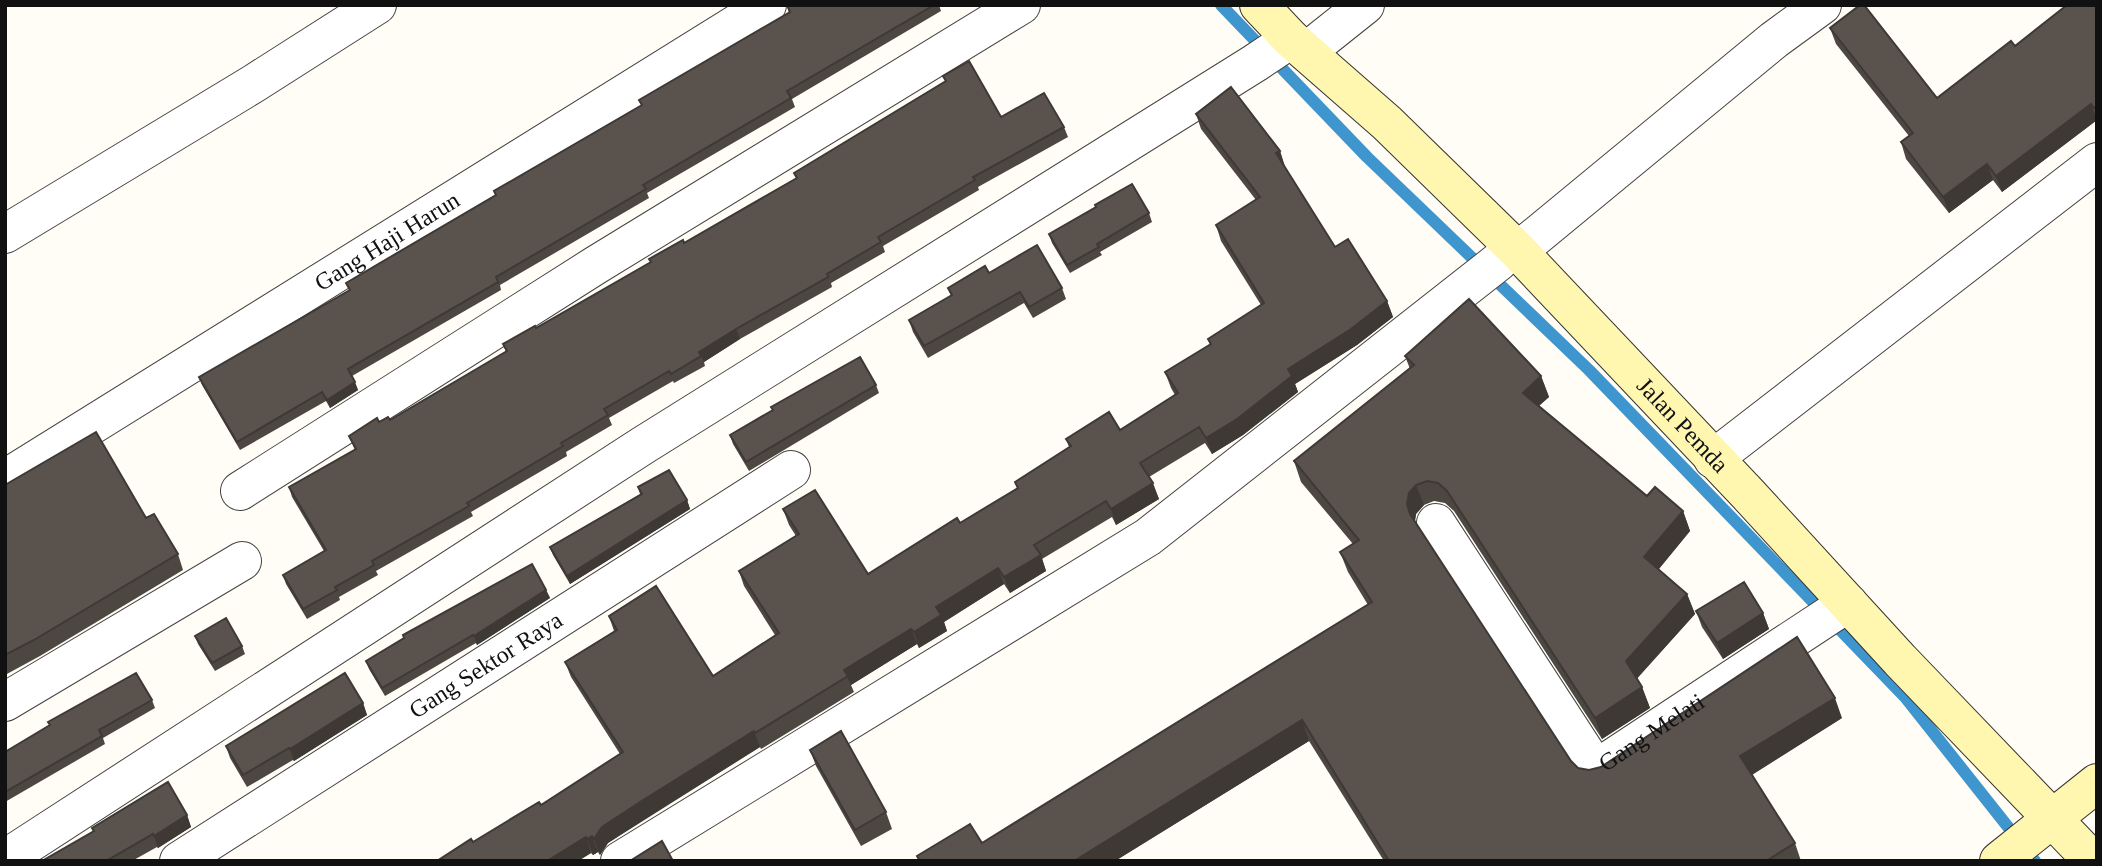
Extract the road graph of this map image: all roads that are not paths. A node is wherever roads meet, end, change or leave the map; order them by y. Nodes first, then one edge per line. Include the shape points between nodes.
1 (377, 5) edge
2 (768, 5) edge
3 (1021, 5) edge
4 (1259, 5) edge
5 (1365, 5) edge
6 (1822, 5) edge
7 (1283, 50) junction
8 (2097, 162) edge
9 (5, 234) edge
10 (1501, 259) junction
11 (1713, 459) junction
12 (791, 470) dead end
13 (5, 479) edge
14 (240, 491) dead end
15 (1436, 523) dead end
16 (242, 561) dead end
17 (1848, 603) junction
18 (5, 702) edge
19 (2097, 783) edge
20 (2043, 825) junction
21 (5, 859) edge
22 (179, 861) edge
23 (620, 861) edge
24 (1998, 861) edge
25 (2093, 861) edge

1 - 9 street
2 - 13 street, Gang Haji Harun
3 - 14 street via 596,265
4 - 7 street, Jalan Pemda
5 - 7 street
6 - 10 street
7 - 10 street, Jalan Pemda via 1387,123
7 - 21 street via 642,446
8 - 11 street
10 - 11 street, Jalan Pemda
10 - 23 street via 1148,537
11 - 17 street, Jalan Pemda
12 - 22 street, Gang Sektor Raya
15 - 17 street, Gang Melati via 1596,769
16 - 18 street
17 - 20 street, Jalan Pemda
19 - 20 street
20 - 24 street
20 - 25 street, Jalan Pemda

